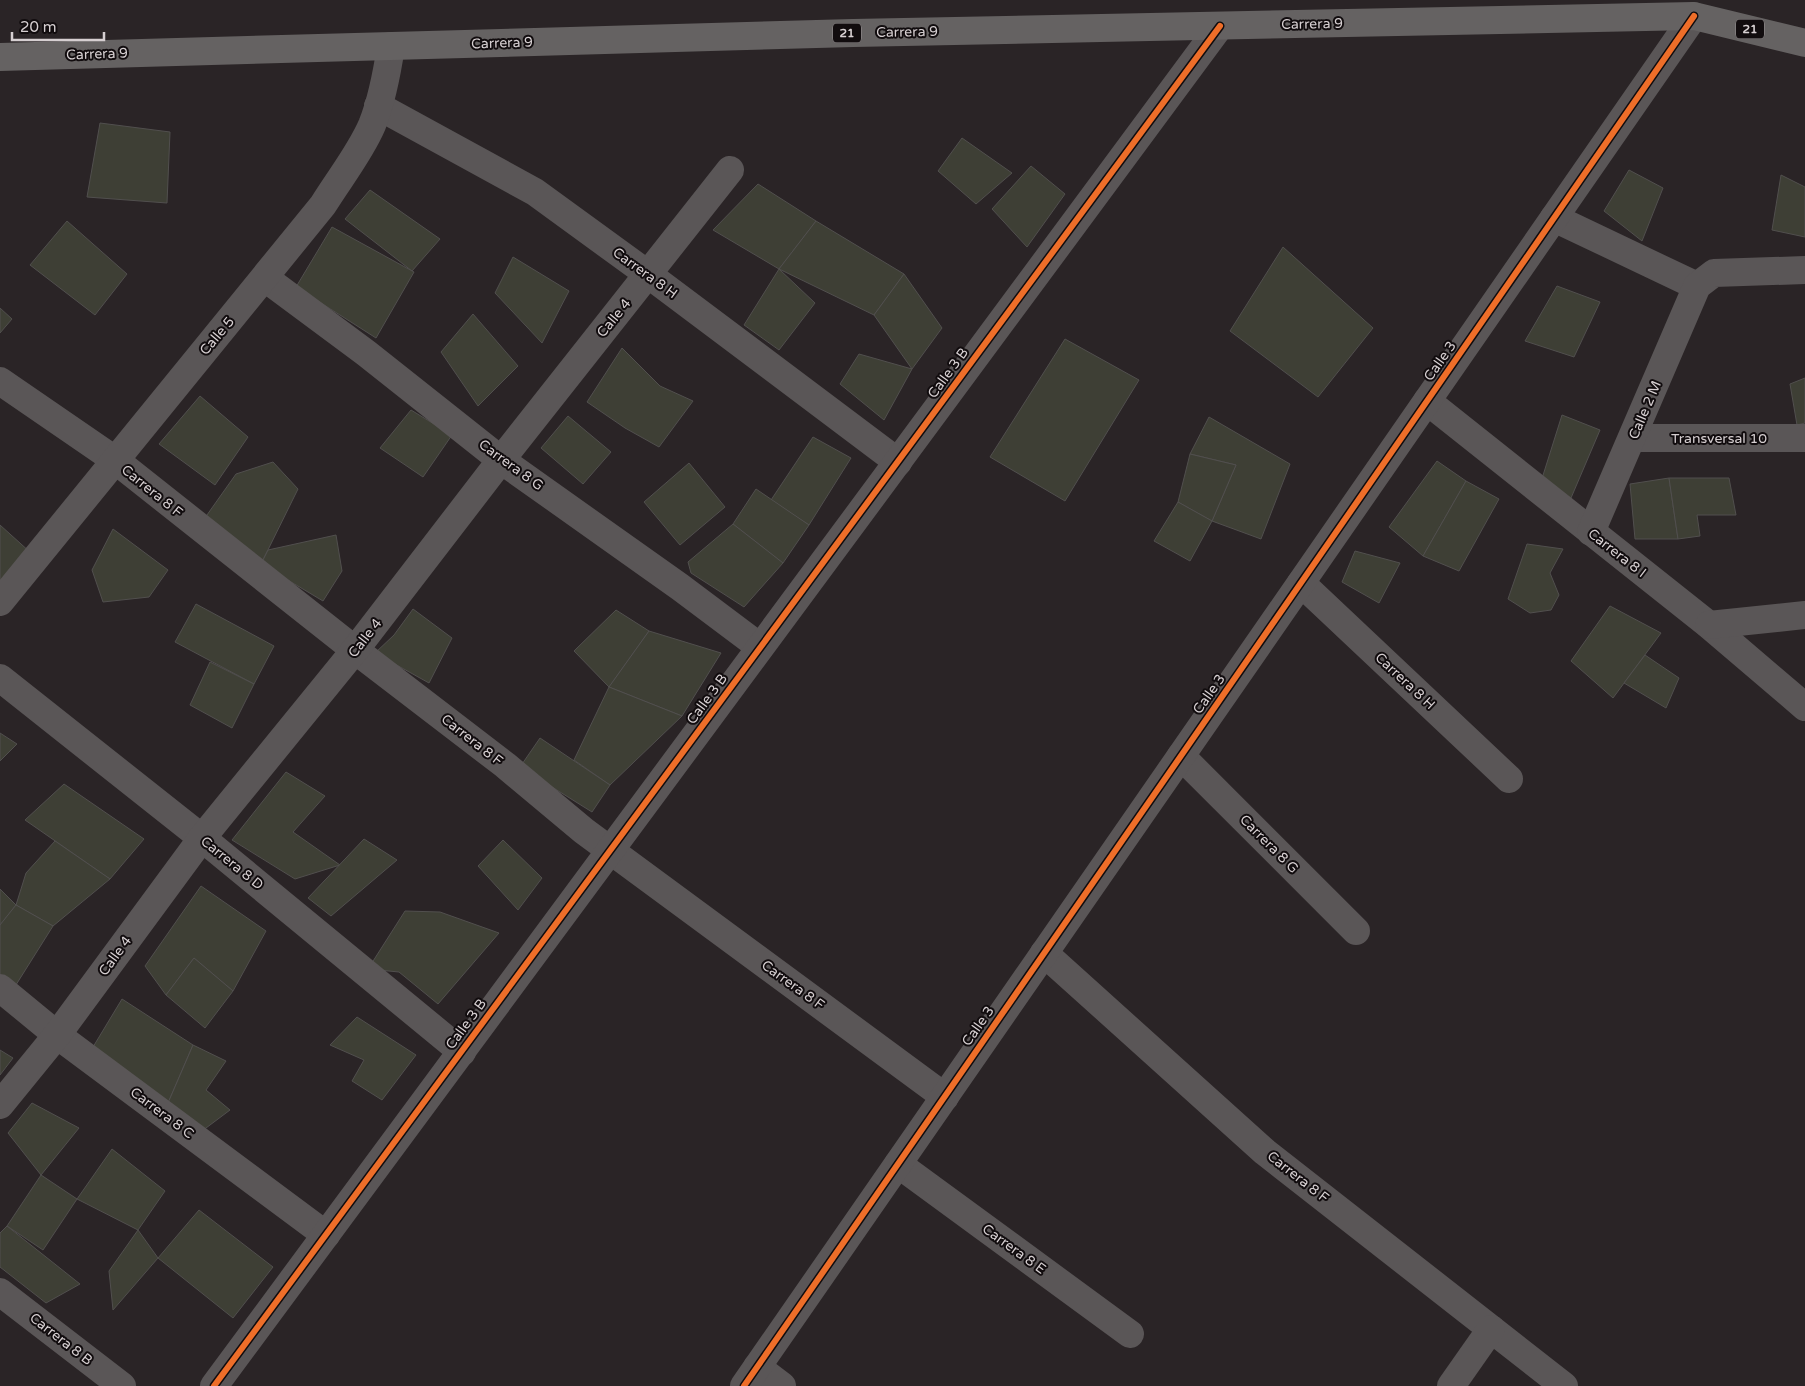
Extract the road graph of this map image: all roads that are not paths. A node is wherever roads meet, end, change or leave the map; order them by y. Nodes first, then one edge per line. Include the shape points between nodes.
1 (1694, 16) junction
2 (1220, 26) junction
3 (1805, 43) edge
4 (391, 46) junction
5 (0, 57) edge
6 (378, 106) junction
7 (730, 170) dead end
8 (1554, 218) junction
9 (1805, 270) edge
10 (648, 274) junction
11 (265, 278) junction
12 (1697, 286) junction
13 (0, 381) edge
14 (1427, 401) junction
15 (1633, 438) junction
16 (1805, 438) edge
17 (114, 460) junction
18 (500, 460) junction
19 (898, 462) junction
20 (1591, 532) junction
21 (1301, 584) junction
22 (0, 602) edge
23 (1805, 615) edge
24 (1709, 625) junction
25 (760, 647) junction
26 (355, 650) junction
27 (0, 678) edge
28 (1805, 707) edge
29 (1181, 756) junction
30 (1509, 779) dead end
31 (202, 838) junction
32 (610, 850) junction
33 (1356, 931) dead end
34 (1044, 953) junction
35 (0, 988) edge
36 (57, 1035) junction
37 (462, 1052) junction
38 (944, 1097) junction
39 (0, 1106) edge
40 (898, 1164) junction
41 (326, 1235) junction
42 (0, 1292) edge
43 (1491, 1329) junction
44 (1130, 1334) dead end
45 (751, 1377) edge
46 (122, 1386) edge
47 (214, 1386) edge
48 (782, 1386) edge
49 (1451, 1386) edge
50 (1564, 1386) edge

1 - 2 main road, Carrera 9 / 21
1 - 3 main road, 21
1 - 8 street, Calle 3
2 - 4 main road, Carrera 9 / 21
2 - 19 street, Calle 3 B
4 - 5 main road, Carrera 9 / 21
4 - 6 street, Calle 5
6 - 10 street, Carrera 8 H via 535,192
6 - 11 street, Calle 5 via 364,140 323,205
7 - 10 street, Calle 4
8 - 12 street
8 - 14 street, Calle 3
9 - 12 street via 1714,273
10 - 18 street, Calle 4
10 - 19 street, Carrera 8 H
11 - 17 street, Calle 5
11 - 18 street, Carrera 8 G via 366,353
12 - 15 street, Calle 2 M
13 - 17 street, Carrera 8 F
14 - 20 street, Carrera 8 I
14 - 21 street, Calle 3
15 - 16 street, Transversal 10
15 - 20 street, Calle 2 M
17 - 22 street, Calle 5
17 - 26 street, Carrera 8 F
18 - 25 street, Carrera 8 G
18 - 26 street, Calle 4
19 - 25 street, Calle 3 B
20 - 24 street, Carrera 8 I
21 - 29 street, Calle 3
21 - 30 street, Carrera 8 H
23 - 24 street
24 - 28 street, Carrera 8 I
25 - 32 street, Calle 3 B
26 - 31 street, Calle 4
26 - 32 street, Carrera 8 F
27 - 31 street, Carrera 8 D
29 - 33 street, Carrera 8 G
29 - 34 street, Calle 3
31 - 36 street, Calle 4
31 - 37 street, Carrera 8 D
32 - 37 street, Calle 3 B
32 - 38 street, Carrera 8 F
34 - 38 street, Calle 3
34 - 43 street, Carrera 8 F via 1265,1152
35 - 36 street, Carrera 8 C
36 - 39 street, Calle 4
36 - 41 street, Carrera 8 C
37 - 41 street, Calle 3 B
38 - 40 street, Calle 3
40 - 44 street, Carrera 8 E
40 - 45 street, Calle 3
41 - 47 street, Calle 3 B
42 - 46 street, Carrera 8 B
43 - 49 street
43 - 50 street, Carrera 8 F
45 - 48 street

